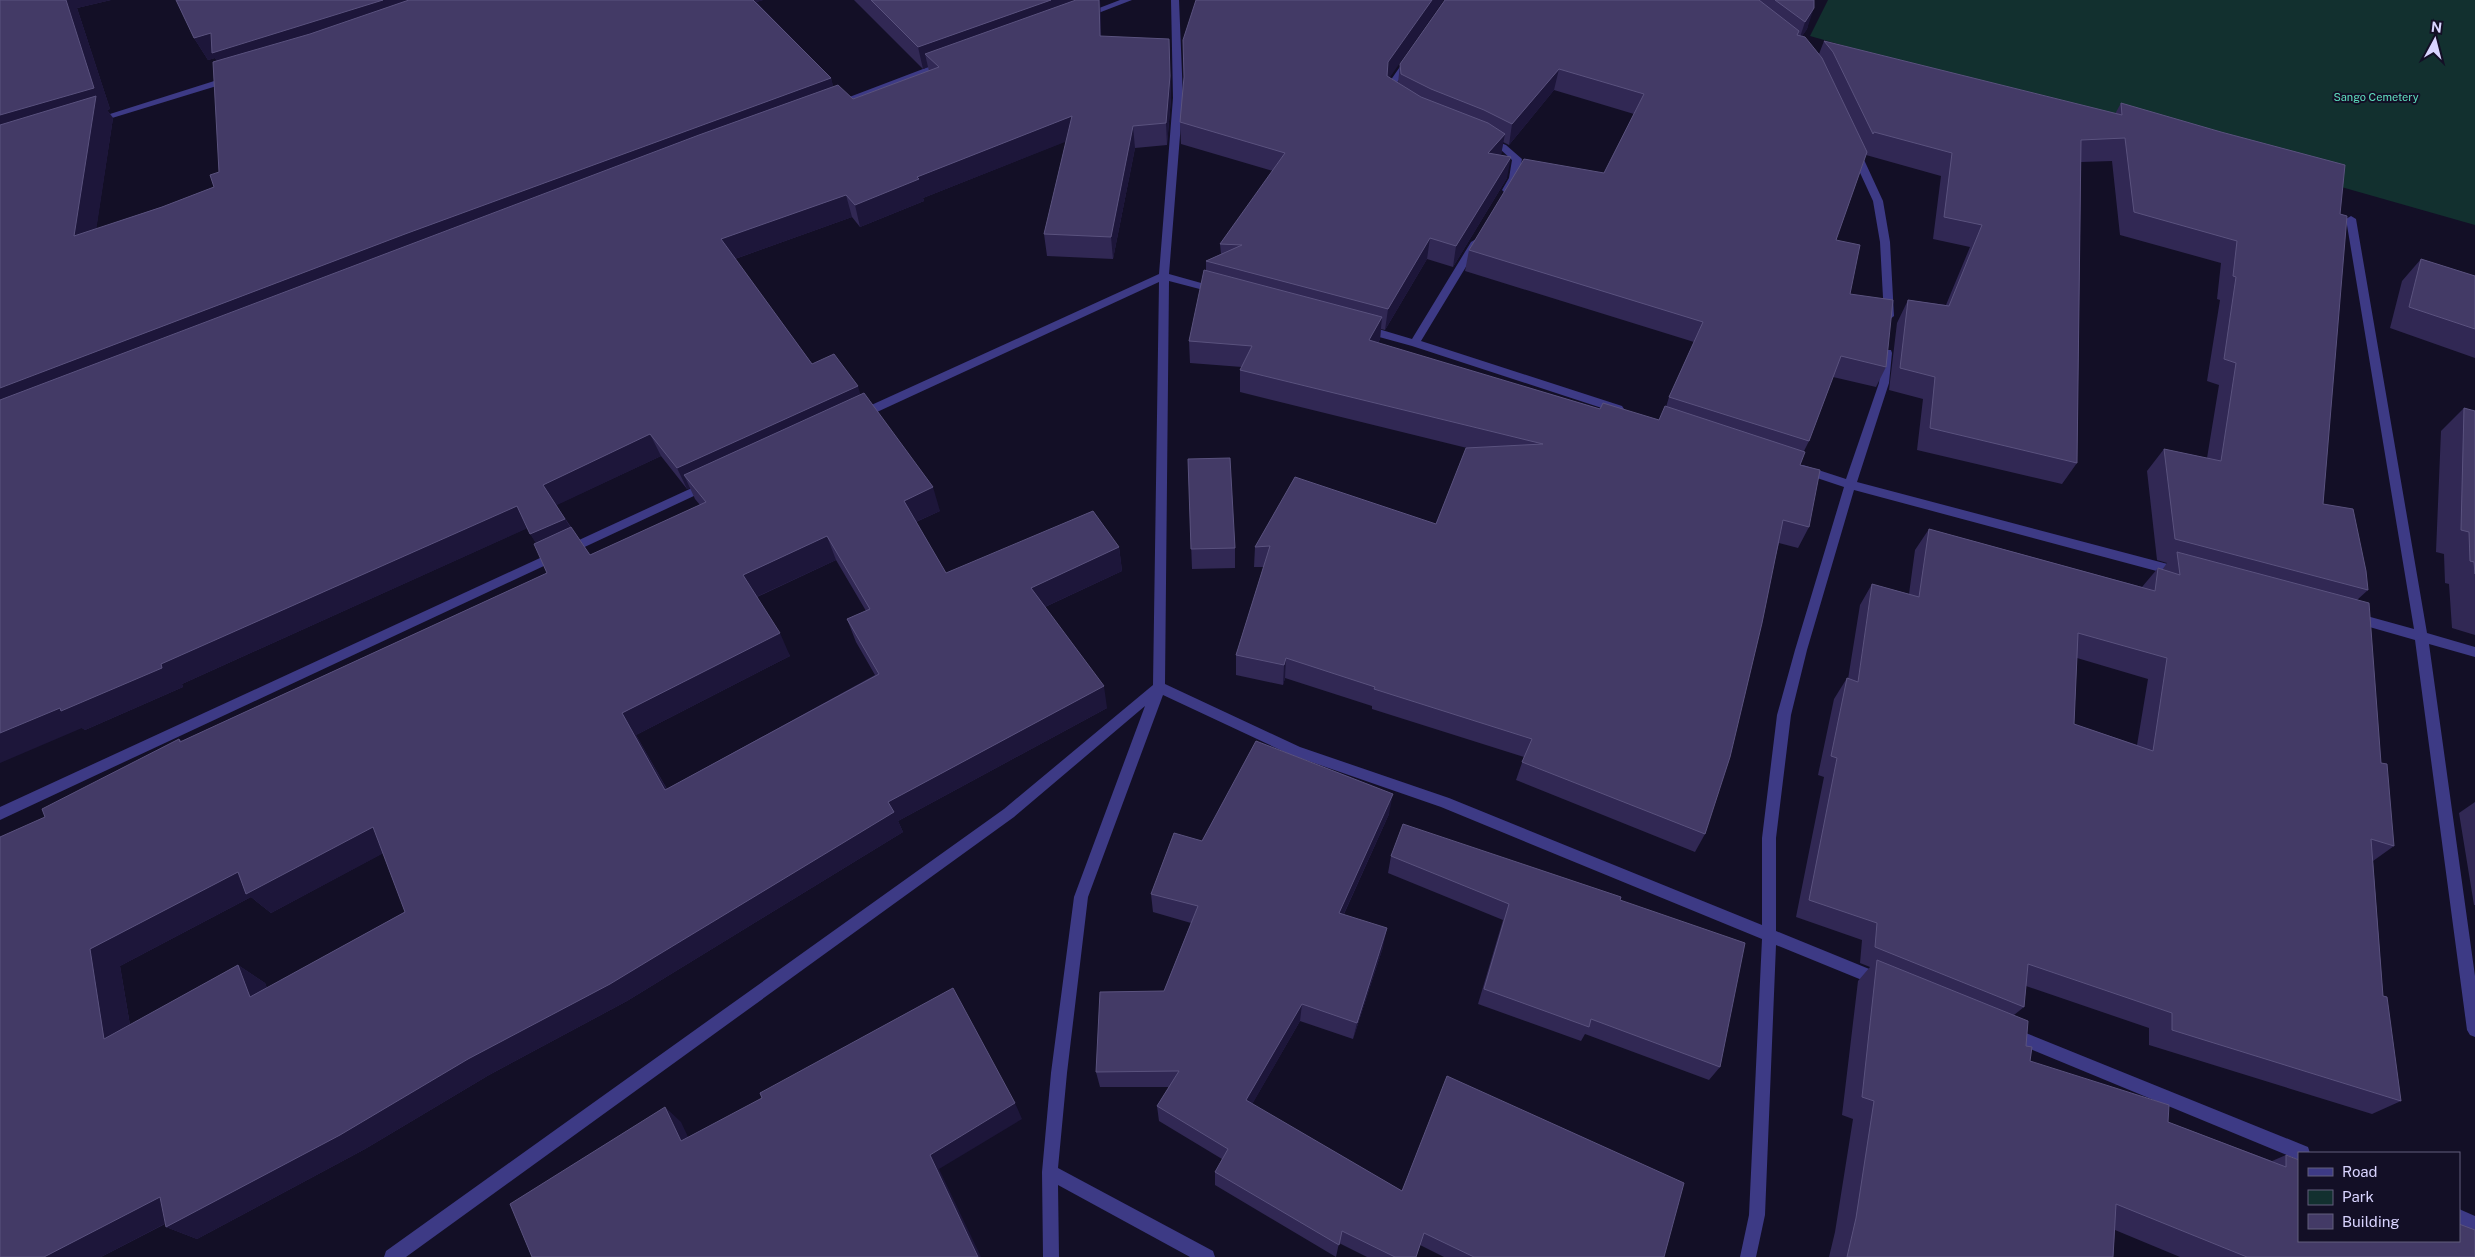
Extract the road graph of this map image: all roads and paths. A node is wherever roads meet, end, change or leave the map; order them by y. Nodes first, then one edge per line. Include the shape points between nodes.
1 (1128, 0) edge
2 (1175, 0) edge
3 (1073, 19) edge
4 (1413, 54) edge
5 (954, 60) edge
6 (244, 75) edge
7 (1399, 102) edge
8 (825, 109) edge
9 (83, 124) edge
10 (1478, 137) edge
11 (1849, 139) edge
12 (1499, 203) edge
13 (2351, 219) dead end
14 (1479, 236) edge
15 (1164, 276) junction
16 (1229, 293) edge
17 (1350, 325) edge
18 (1416, 342) junction
19 (1633, 414) edge
20 (848, 421) edge
21 (1793, 466) edge
22 (721, 479) edge
23 (1850, 485) junction
24 (2192, 575) edge
25 (2345, 615) edge
26 (2421, 635) junction
27 (2475, 652) edge
28 (1159, 687) junction
29 (0, 814) edge
30 (1769, 935) junction
31 (1889, 984) edge
32 (1999, 1029) edge
33 (2475, 1030) edge
34 (2300, 1152) edge
35 (1050, 1172) junction
36 (2460, 1217) edge
37 (2475, 1224) edge
38 (392, 1257) edge
39 (1051, 1257) edge
40 (1207, 1257) edge
41 (1748, 1257) edge

1 - 3 street
2 - 15 street via 1178,98
4 - 7 street via 1392,84 1392,97
5 - 8 street
6 - 9 street
10 - 12 street via 1503,147 1516,159 1514,178
11 - 23 street via 1878,200 1885,242 1888,334 1884,383
13 - 26 street
14 - 18 street
15 - 16 street
15 - 20 street
15 - 28 street
17 - 18 street
18 - 19 street
21 - 23 street
22 - 29 street
23 - 24 street
23 - 30 street via 1800,650 1784,715 1768,838
25 - 26 street
26 - 27 street
26 - 33 street
28 - 30 street via 1296,751 1444,802
28 - 35 street via 1081,897
28 - 38 street via 1008,813
30 - 31 street
30 - 41 street via 1757,1215
32 - 34 street
35 - 39 street
35 - 40 street
36 - 37 street

